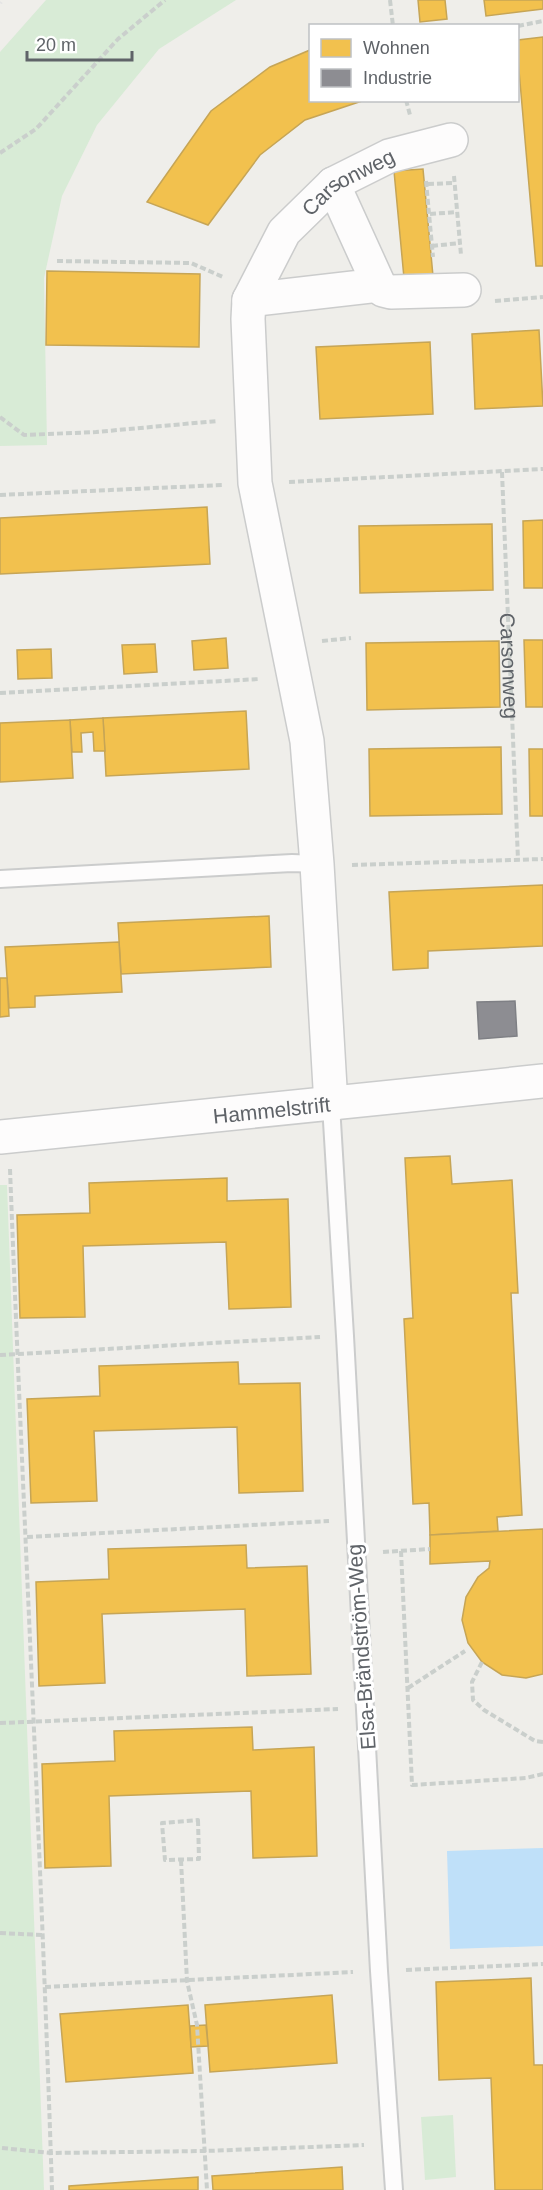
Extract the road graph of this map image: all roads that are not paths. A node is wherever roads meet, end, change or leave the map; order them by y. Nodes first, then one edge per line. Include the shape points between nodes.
1 (437, 143) road end
2 (333, 184) junction
3 (383, 290) dead end
4 (463, 294) road end
5 (252, 295) junction
6 (317, 864) junction
7 (0, 879) edge
8 (543, 1081) edge
9 (331, 1105) junction
10 (5, 1151) edge
11 (394, 2190) edge

1 - 2 street, Carsonweg via 389,156
2 - 5 street, Carsonweg via 284,232
2 - 5 street via 379,285
3 - 4 street
5 - 6 street, Carsonweg via 250,394 255,483 307,741
6 - 7 lane
6 - 9 street, Carsonweg
8 - 9 street, Hammelstrift
9 - 10 street, Hammelstrift via 241,1112
9 - 11 lane, Elsa-Brändström-Weg

